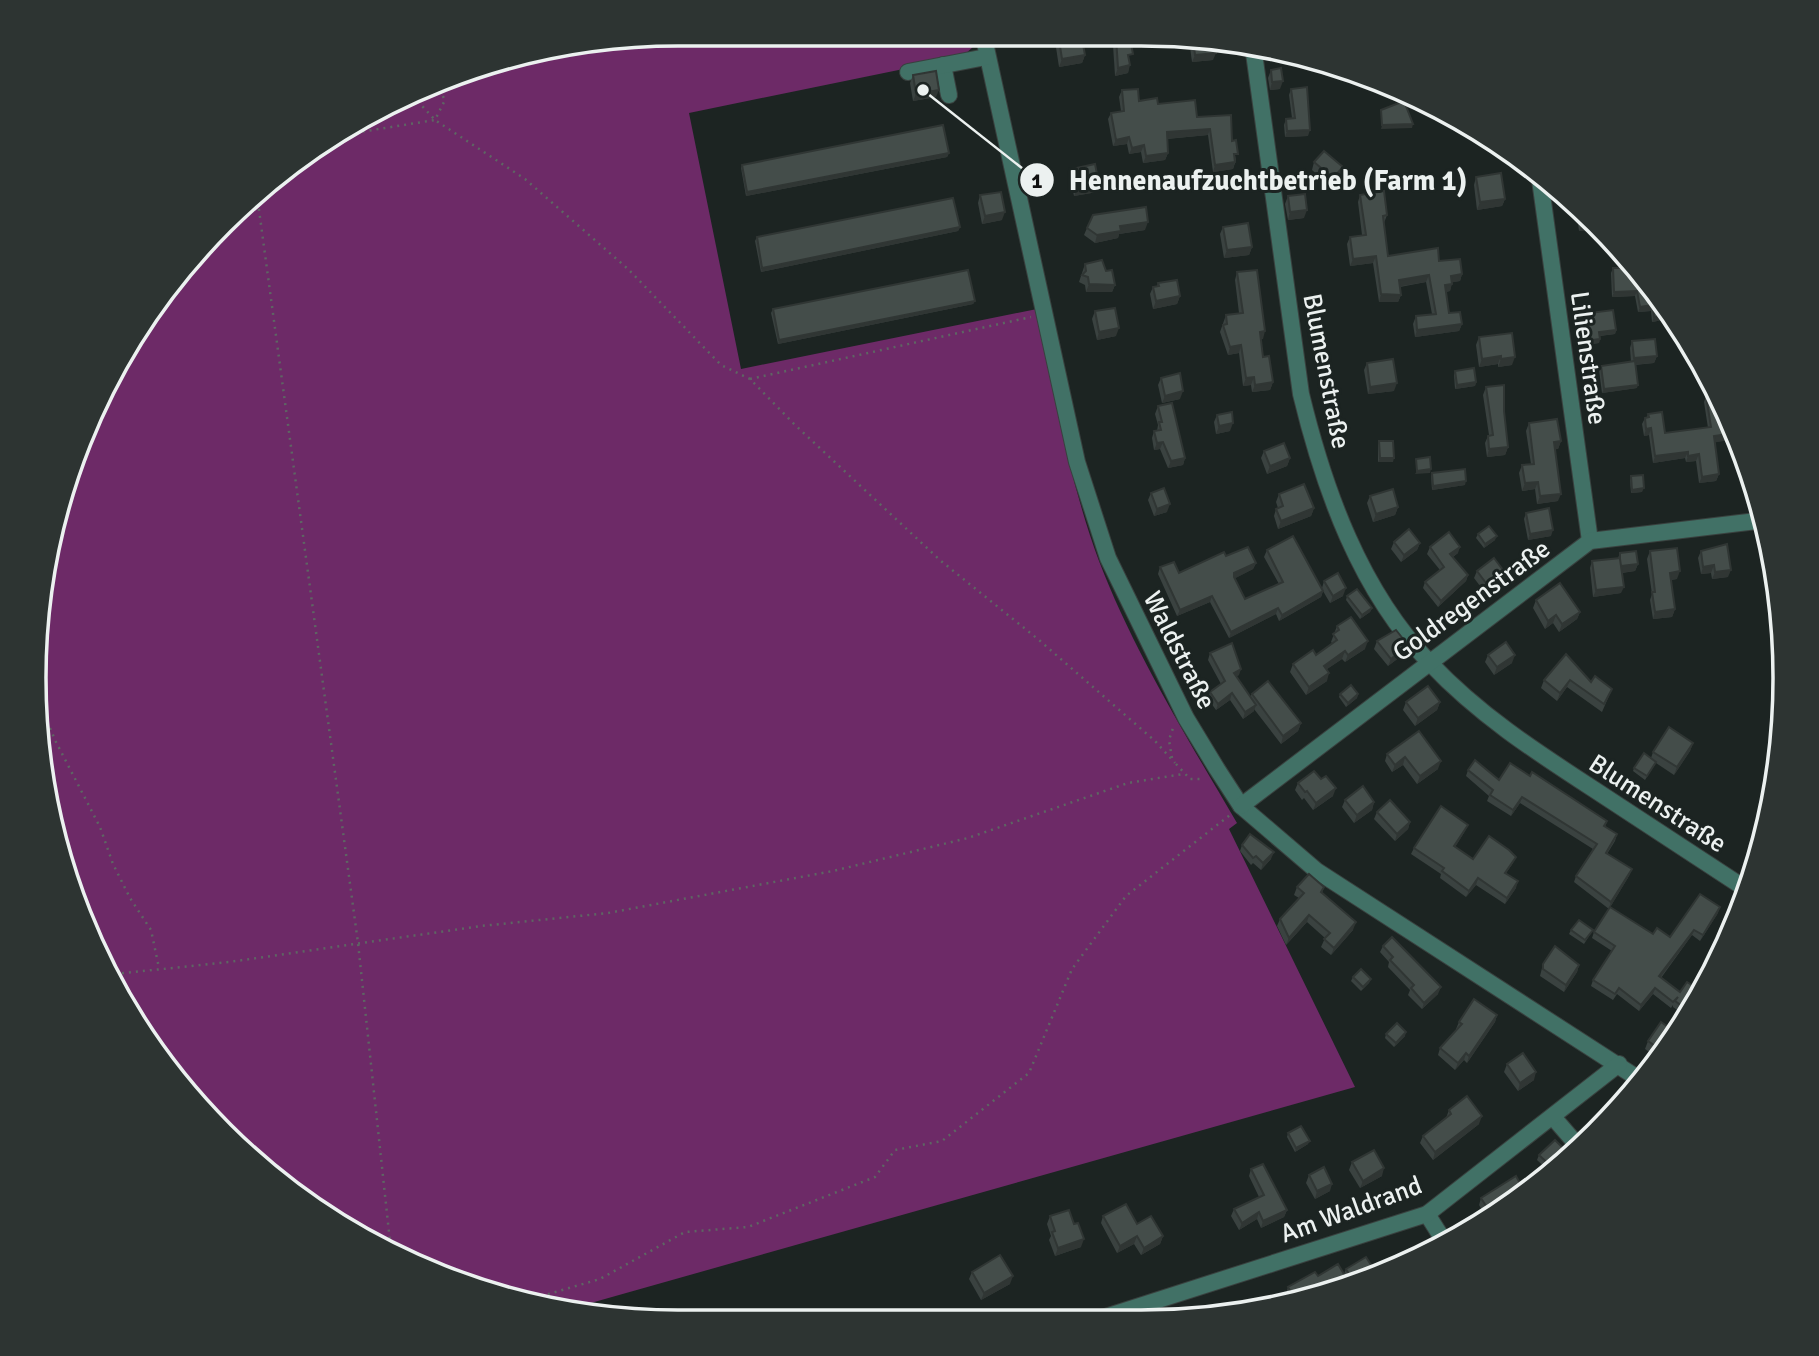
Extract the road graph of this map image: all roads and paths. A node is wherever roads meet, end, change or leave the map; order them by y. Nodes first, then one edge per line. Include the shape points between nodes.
1 (985, 46) edge
2 (1254, 56) edge
3 (986, 57) junction
4 (943, 65) junction
5 (908, 72) dead end
6 (441, 92) edge
7 (949, 96) dead end
8 (418, 102) edge
9 (435, 120) junction
10 (360, 131) edge
11 (1541, 188) edge
12 (258, 205) edge
13 (1044, 314) junction
14 (750, 379) junction
15 (1754, 521) edge
16 (1590, 541) junction
17 (1428, 662) junction
18 (1185, 718) junction
19 (47, 722) edge
20 (1175, 763) junction
21 (1217, 769) junction
22 (1184, 774) junction
23 (1241, 806) junction
24 (1739, 884) edge
25 (358, 943) junction
26 (159, 968) junction
27 (120, 974) edge
28 (1619, 1064) junction
29 (1633, 1075) edge
30 (1553, 1117) junction
31 (1573, 1140) edge
32 (1427, 1214) junction
33 (1440, 1235) edge
34 (390, 1241) edge
35 (539, 1294) edge
36 (1127, 1310) edge

1 - 3 street, Waldstraße
2 - 17 street, Blumenstraße via 1297,366 1314,446 1340,521 1395,619
3 - 4 street
3 - 13 street, Waldstraße
4 - 5 street
4 - 7 street
6 - 9 path via 445,100
8 - 9 path
9 - 10 path
9 - 14 path via 525,179 628,269 721,365
11 - 16 street, Lilienstraße
12 - 25 path
13 - 14 path
13 - 18 street, Waldstraße via 1077,462 1108,558
14 - 20 path via 941,561 1040,640
15 - 16 street, Goldregenstraße
16 - 17 street, Goldregenstraße
17 - 23 street, Goldregenstraße
17 - 24 street, Blumenstraße via 1492,722
18 - 20 path via 1178,721 1169,740
18 - 21 street, Waldstraße
19 - 26 path via 100,827 113,864 151,930
20 - 22 path
21 - 22 path via 1198,781
21 - 23 street, Waldstraße
22 - 25 path via 1128,783 968,838 833,871 608,913
23 - 28 street, Waldstraße via 1317,871
23 - 35 path via 1126,896 1072,969 1029,1073 942,1141 895,1150 875,1177 748,1227 685,1232 600,1279
25 - 26 path
25 - 34 path
26 - 27 path
28 - 29 street, Waldstraße
28 - 30 street, Am Waldrand
30 - 31 street
30 - 32 street, Am Waldrand
32 - 33 street
32 - 36 street, Am Waldrand

